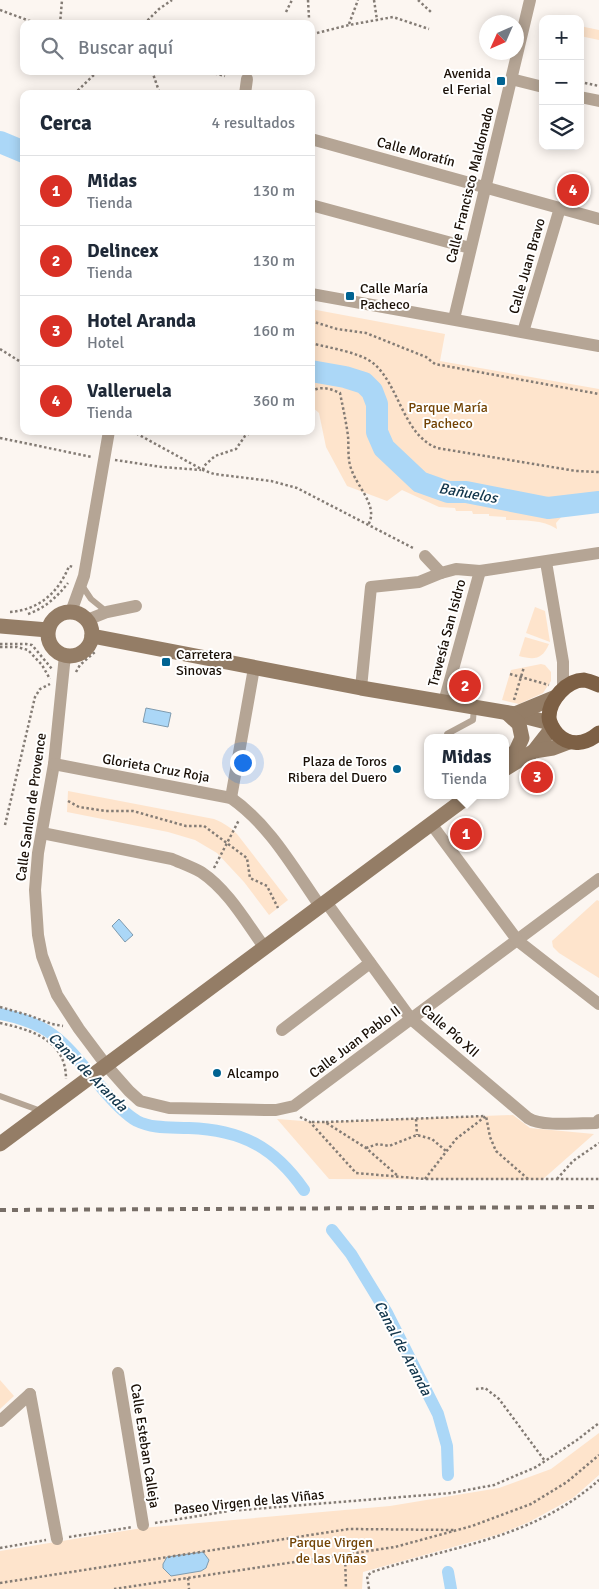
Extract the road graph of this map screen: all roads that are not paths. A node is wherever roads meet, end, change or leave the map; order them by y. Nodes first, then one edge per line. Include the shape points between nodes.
1 (530, 0) edge
2 (511, 78) junction
3 (247, 79) dead end
4 (539, 86) edge
5 (246, 90) edge
6 (584, 97) edge
7 (599, 101) edge
8 (315, 140) edge
9 (486, 187) junction
10 (315, 205) edge
11 (560, 208) junction
12 (599, 219) edge
13 (470, 248) junction
14 (315, 295) edge
15 (454, 319) junction
16 (523, 332) junction
17 (599, 346) edge
18 (108, 435) edge
19 (599, 553) edge
20 (423, 554) road end
21 (546, 562) junction
22 (480, 571) junction
23 (442, 572) junction
24 (76, 581) junction
25 (136, 606) dead end
26 (71, 612) junction
27 (107, 612) junction
28 (87, 620) junction
29 (0, 626) edge
30 (48, 630) junction
31 (92, 636) junction
32 (65, 655) junction
33 (563, 662) junction
34 (254, 668) junction
35 (584, 680) junction
36 (599, 685) edge
37 (361, 688) junction
38 (560, 693) junction
39 (444, 702) junction
40 (474, 708) junction
41 (511, 713) junction
42 (551, 726) junction
43 (599, 733) edge
44 (446, 734) edge
45 (569, 742) junction
46 (534, 751) junction
47 (509, 757) edge
48 (54, 764) junction
49 (509, 767) edge
50 (231, 798) junction
51 (465, 799) edge
52 (432, 824) junction
53 (42, 834) junction
54 (599, 879) edge
55 (323, 904) junction
56 (518, 941) junction
57 (264, 947) junction
58 (370, 963) junction
59 (599, 1004) edge
60 (411, 1019) junction
61 (282, 1030) dead end
62 (95, 1072) junction
63 (0, 1096) edge
64 (43, 1111) junction
65 (598, 1122) edge
66 (0, 1144) edge
67 (118, 1373) dead end
68 (0, 1421) edge
69 (143, 1525) road end
70 (57, 1539) road end

1 - 2 street, Calle Francisco Maldonado
2 - 4 street
2 - 9 street, Calle Francisco Maldonado
3 - 5 street
6 - 7 street
8 - 9 street, Calle Moratín
9 - 11 street, Calle Moratín
9 - 13 street, Calle Francisco Maldonado
10 - 13 street
11 - 12 street, Calle Moratín
11 - 16 street, Calle Juan Bravo
13 - 15 street, Calle Francisco Maldonado
14 - 15 street
15 - 16 street
16 - 17 street
18 - 24 street via 84,576
19 - 21 street
20 - 23 street
21 - 22 street
21 - 33 street
22 - 23 street via 456,569
22 - 39 street, Travesía San Isidro
23 - 37 street via 419,582 372,587
24 - 26 street
24 - 27 lane
25 - 27 street
26 - 28 street
26 - 30 street via 57,616
27 - 28 street
28 - 31 street
29 - 30 street
30 - 32 street via 54,649
31 - 32 street via 81,653
31 - 34 street
32 - 48 street, Calle Sanlon de Provence
33 - 35 street
33 - 38 street
34 - 37 street
34 - 50 street
35 - 36 main road
35 - 38 main road via 575,682
37 - 39 street
38 - 41 street
38 - 42 main road via 549,710
39 - 40 street
40 - 41 street
40 - 44 lane via 472,720
41 - 42 street
41 - 47 street via 519,724 522,738
42 - 45 main road
42 - 46 street
43 - 45 main road via 591,740
45 - 46 street
46 - 49 street
48 - 50 street, Glorieta Cruz Roja
48 - 53 street, Calle Sanlon de Provence
50 - 55 street, Glorieta Cruz Roja via 258,821
51 - 52 street
52 - 55 street
52 - 56 street
53 - 57 street via 172,859 188,866 208,878 231,902
53 - 62 street, Calle Sanlon de Provence via 35,890 42,956 54,988 79,1029
54 - 56 street, Calle Juan Pablo II
55 - 57 street
55 - 58 street, Calle Pío XII
56 - 59 street
56 - 60 street, Calle Juan Pablo II
57 - 62 street
58 - 60 street, Calle Pío XII
58 - 61 street
60 - 62 street, Calle Juan Pablo II via 306,1098 294,1106 276,1110 156,1106 140,1100
60 - 65 street, Calle Pío XII via 534,1121
62 - 64 street
63 - 64 lane
64 - 66 street
67 - 69 street, Calle Esteban Calleja
68 - 70 street via 30,1394

